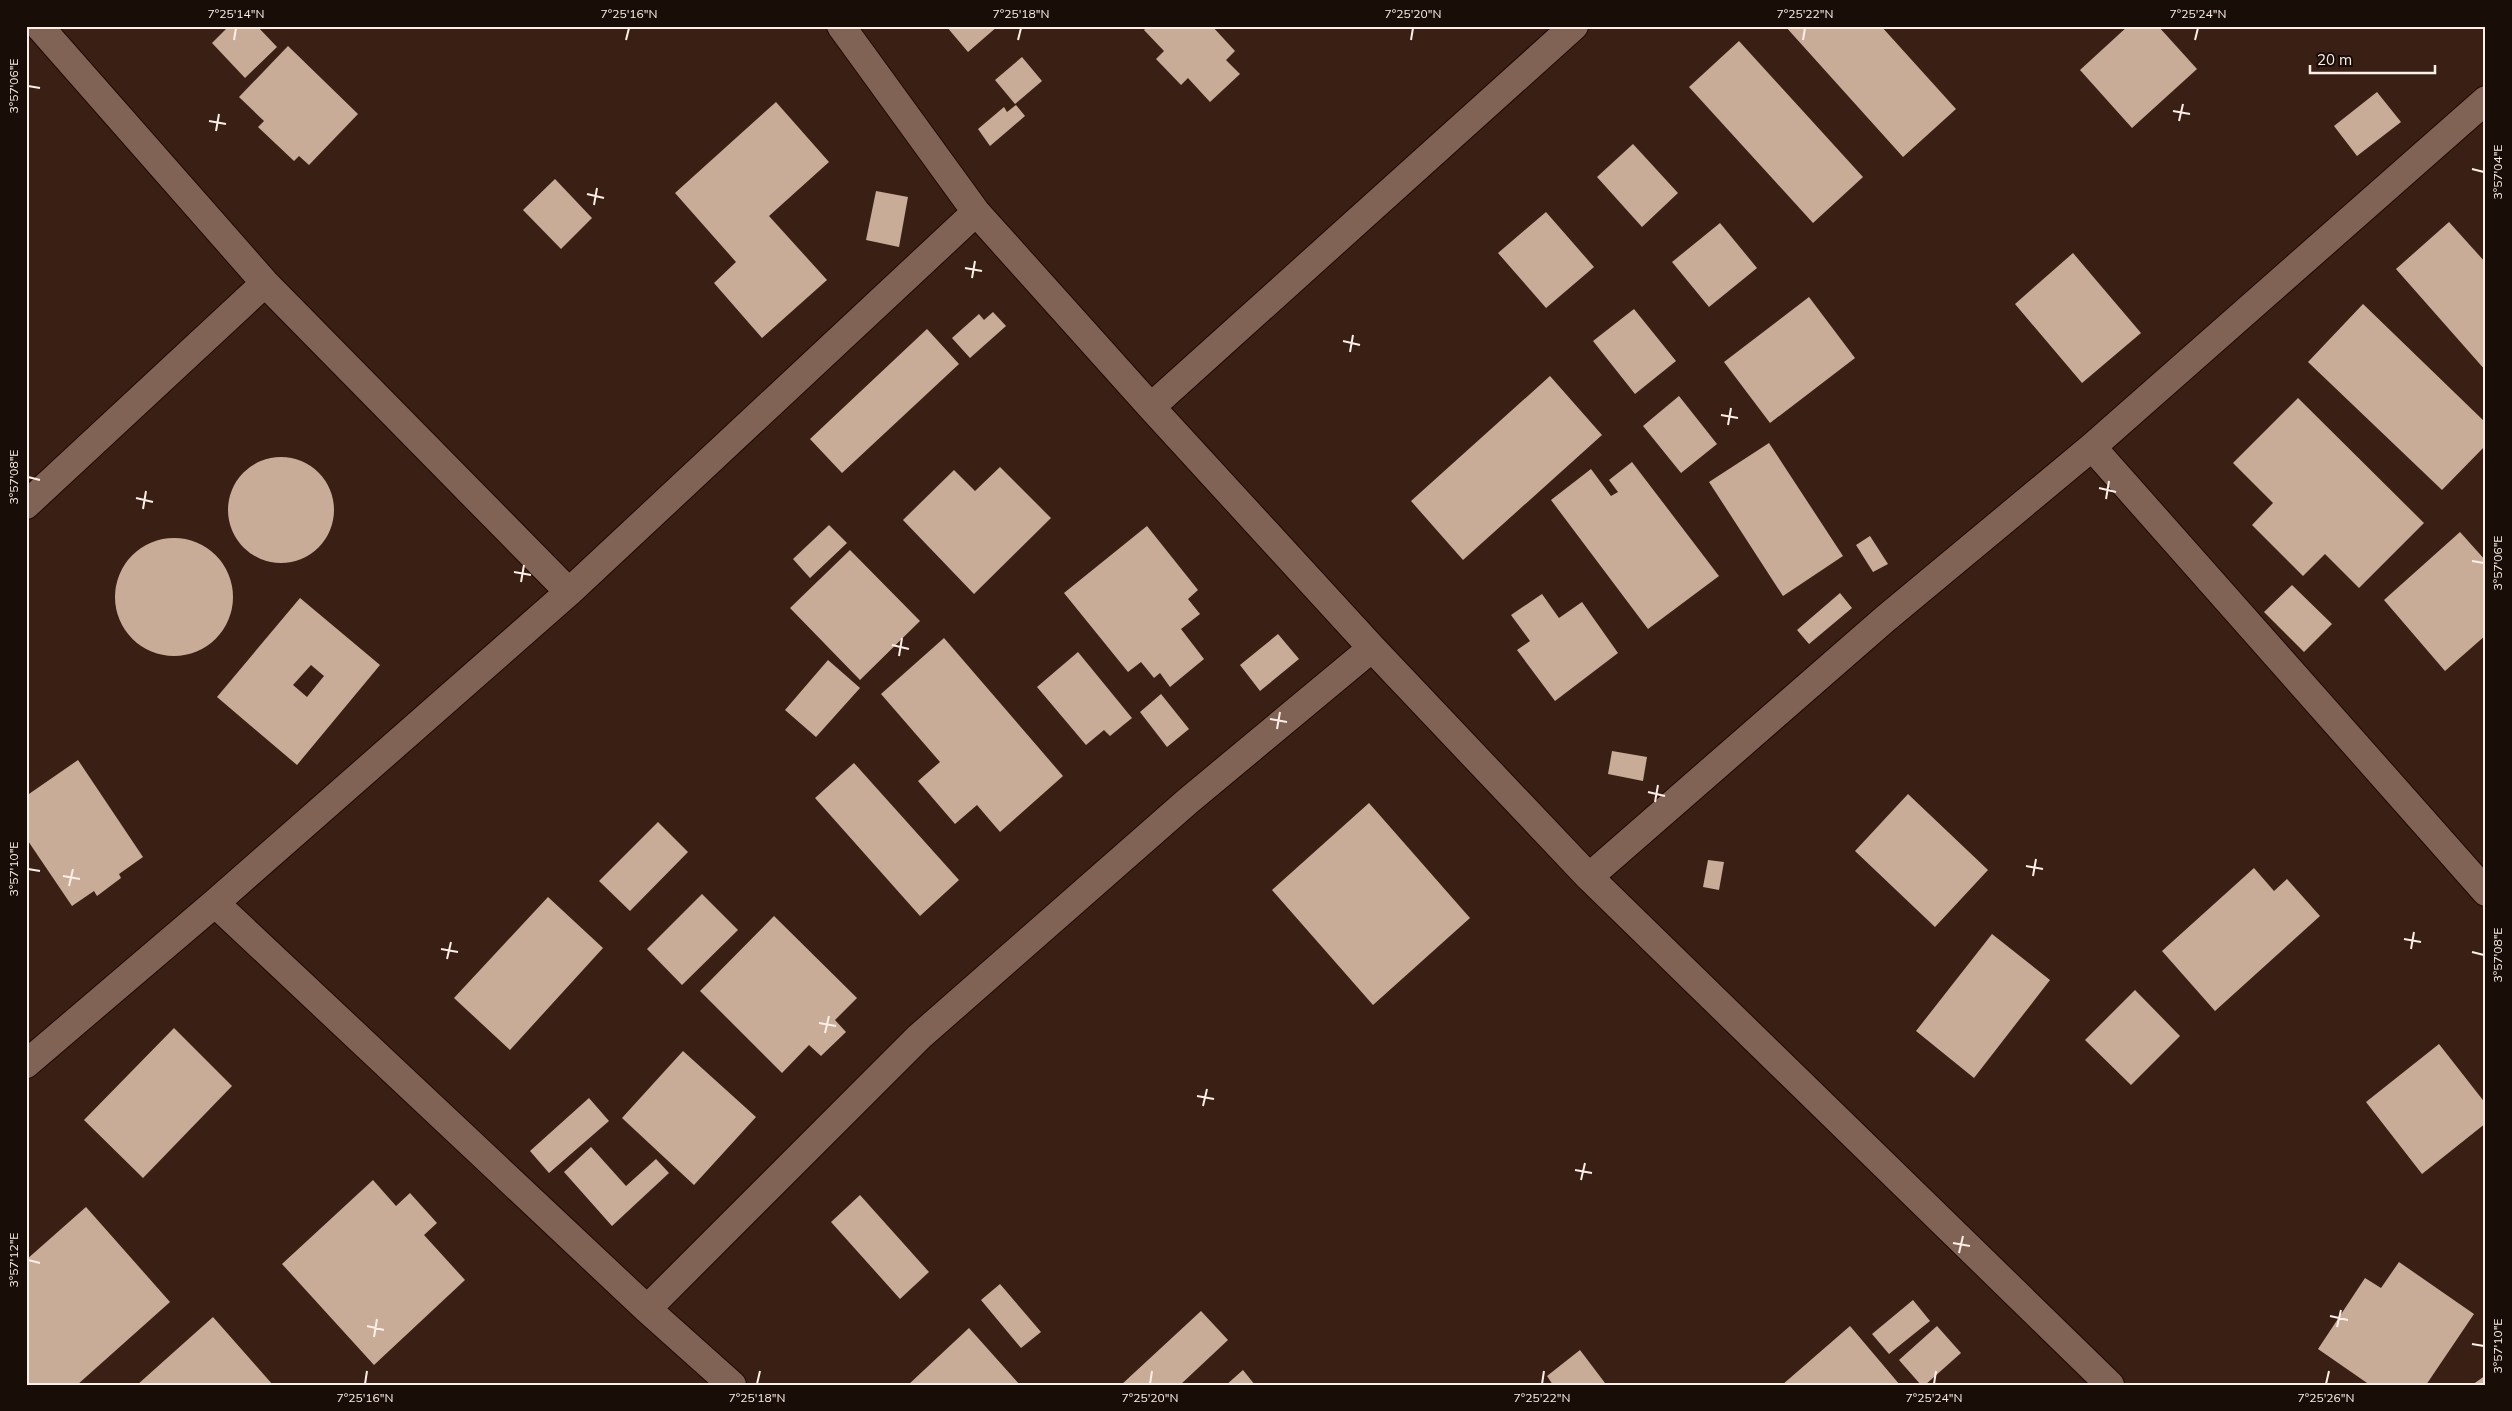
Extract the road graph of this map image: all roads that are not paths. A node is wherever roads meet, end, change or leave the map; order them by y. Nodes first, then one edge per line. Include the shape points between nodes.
1 (39, 26) edge
2 (841, 26) edge
3 (1574, 26) edge
4 (2486, 100) edge
5 (976, 212) junction
6 (265, 283) junction
7 (1151, 407) junction
8 (2092, 447) junction
9 (26, 506) edge
10 (569, 592) junction
11 (1372, 648) junction
12 (1589, 877) junction
13 (2486, 892) edge
14 (215, 903) junction
15 (26, 1064) edge
16 (647, 1309) junction
17 (732, 1385) edge
18 (2110, 1385) edge

1 - 6 street
2 - 5 street
3 - 7 street
4 - 8 street
5 - 7 street
5 - 10 street
6 - 9 street
6 - 10 street
7 - 11 street
8 - 12 street via 1886,619
8 - 13 street
10 - 14 street
11 - 12 street
11 - 16 street via 1188,801 919,1037
12 - 18 street
14 - 15 street
14 - 16 street
16 - 17 street

